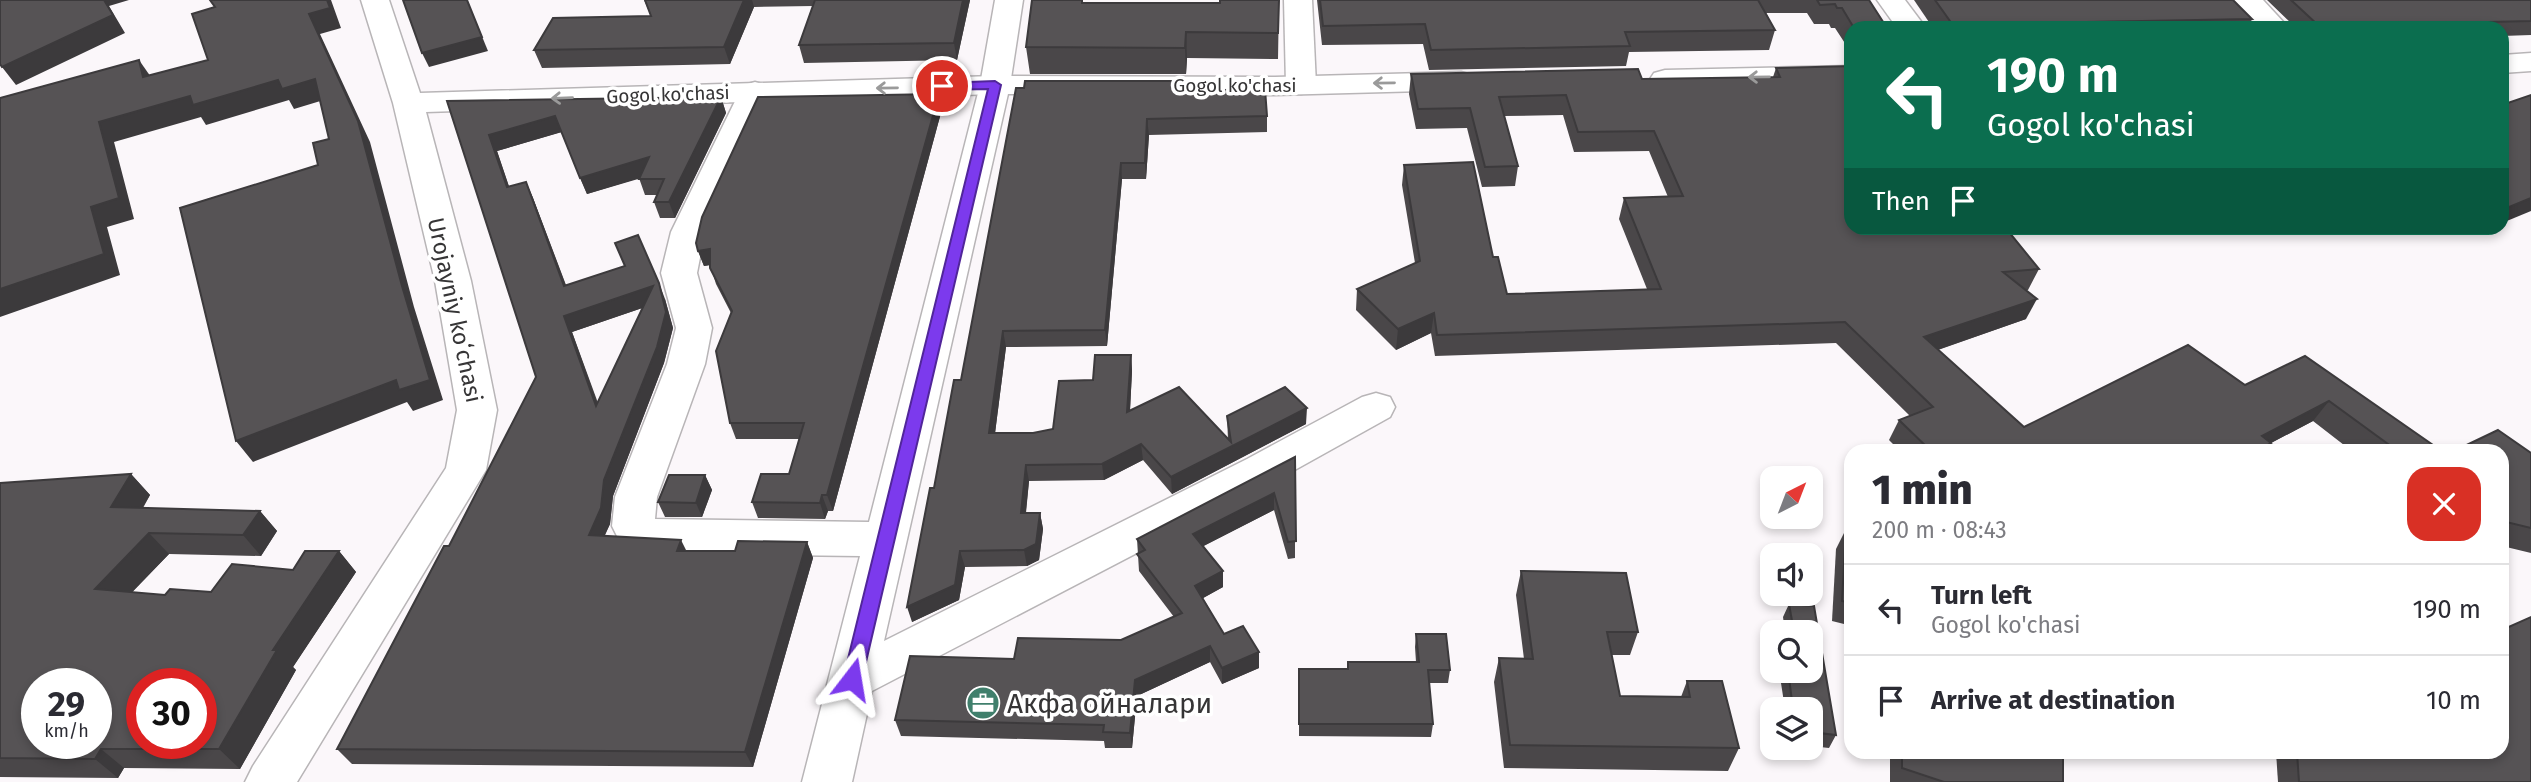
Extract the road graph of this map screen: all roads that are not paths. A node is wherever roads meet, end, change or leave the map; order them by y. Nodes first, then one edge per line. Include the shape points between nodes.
1 (375, 0) edge
2 (1009, 0) edge
3 (1298, 0) edge
4 (1891, 0) edge
5 (2247, 0) edge
6 (1907, 21) edge
7 (2268, 21) edge
8 (2531, 62) edge
9 (2509, 64) edge
10 (1844, 75) edge
11 (1493, 80) edge
12 (1637, 80) edge
13 (995, 85) junction
14 (1301, 85) junction
15 (755, 91) junction
16 (408, 103) junction
17 (1377, 407) dead end
18 (887, 539) junction
19 (852, 679) junction
20 (270, 782) edge
21 (827, 782) edge

1 - 16 street, Urоjayniy koʻchasi
2 - 13 street
3 - 14 street
4 - 6 street
5 - 7 street
8 - 9 street
10 -> 12 street
11 -> 14 street, Gogol ko'chasi
13 - 14 street, Gogol ko'chasi
13 -> 15 street, Gogol ko'chasi
13 - 18 street
15 -> 16 street, Gogol ko'chasi
15 - 18 street via 688,232 678,273 694,328 686,364 636,497 634,526 644,536
16 - 20 street, Urоjayniy koʻchasi via 453,281 477,410 466,470
17 - 19 street
18 - 19 street
19 - 21 street

